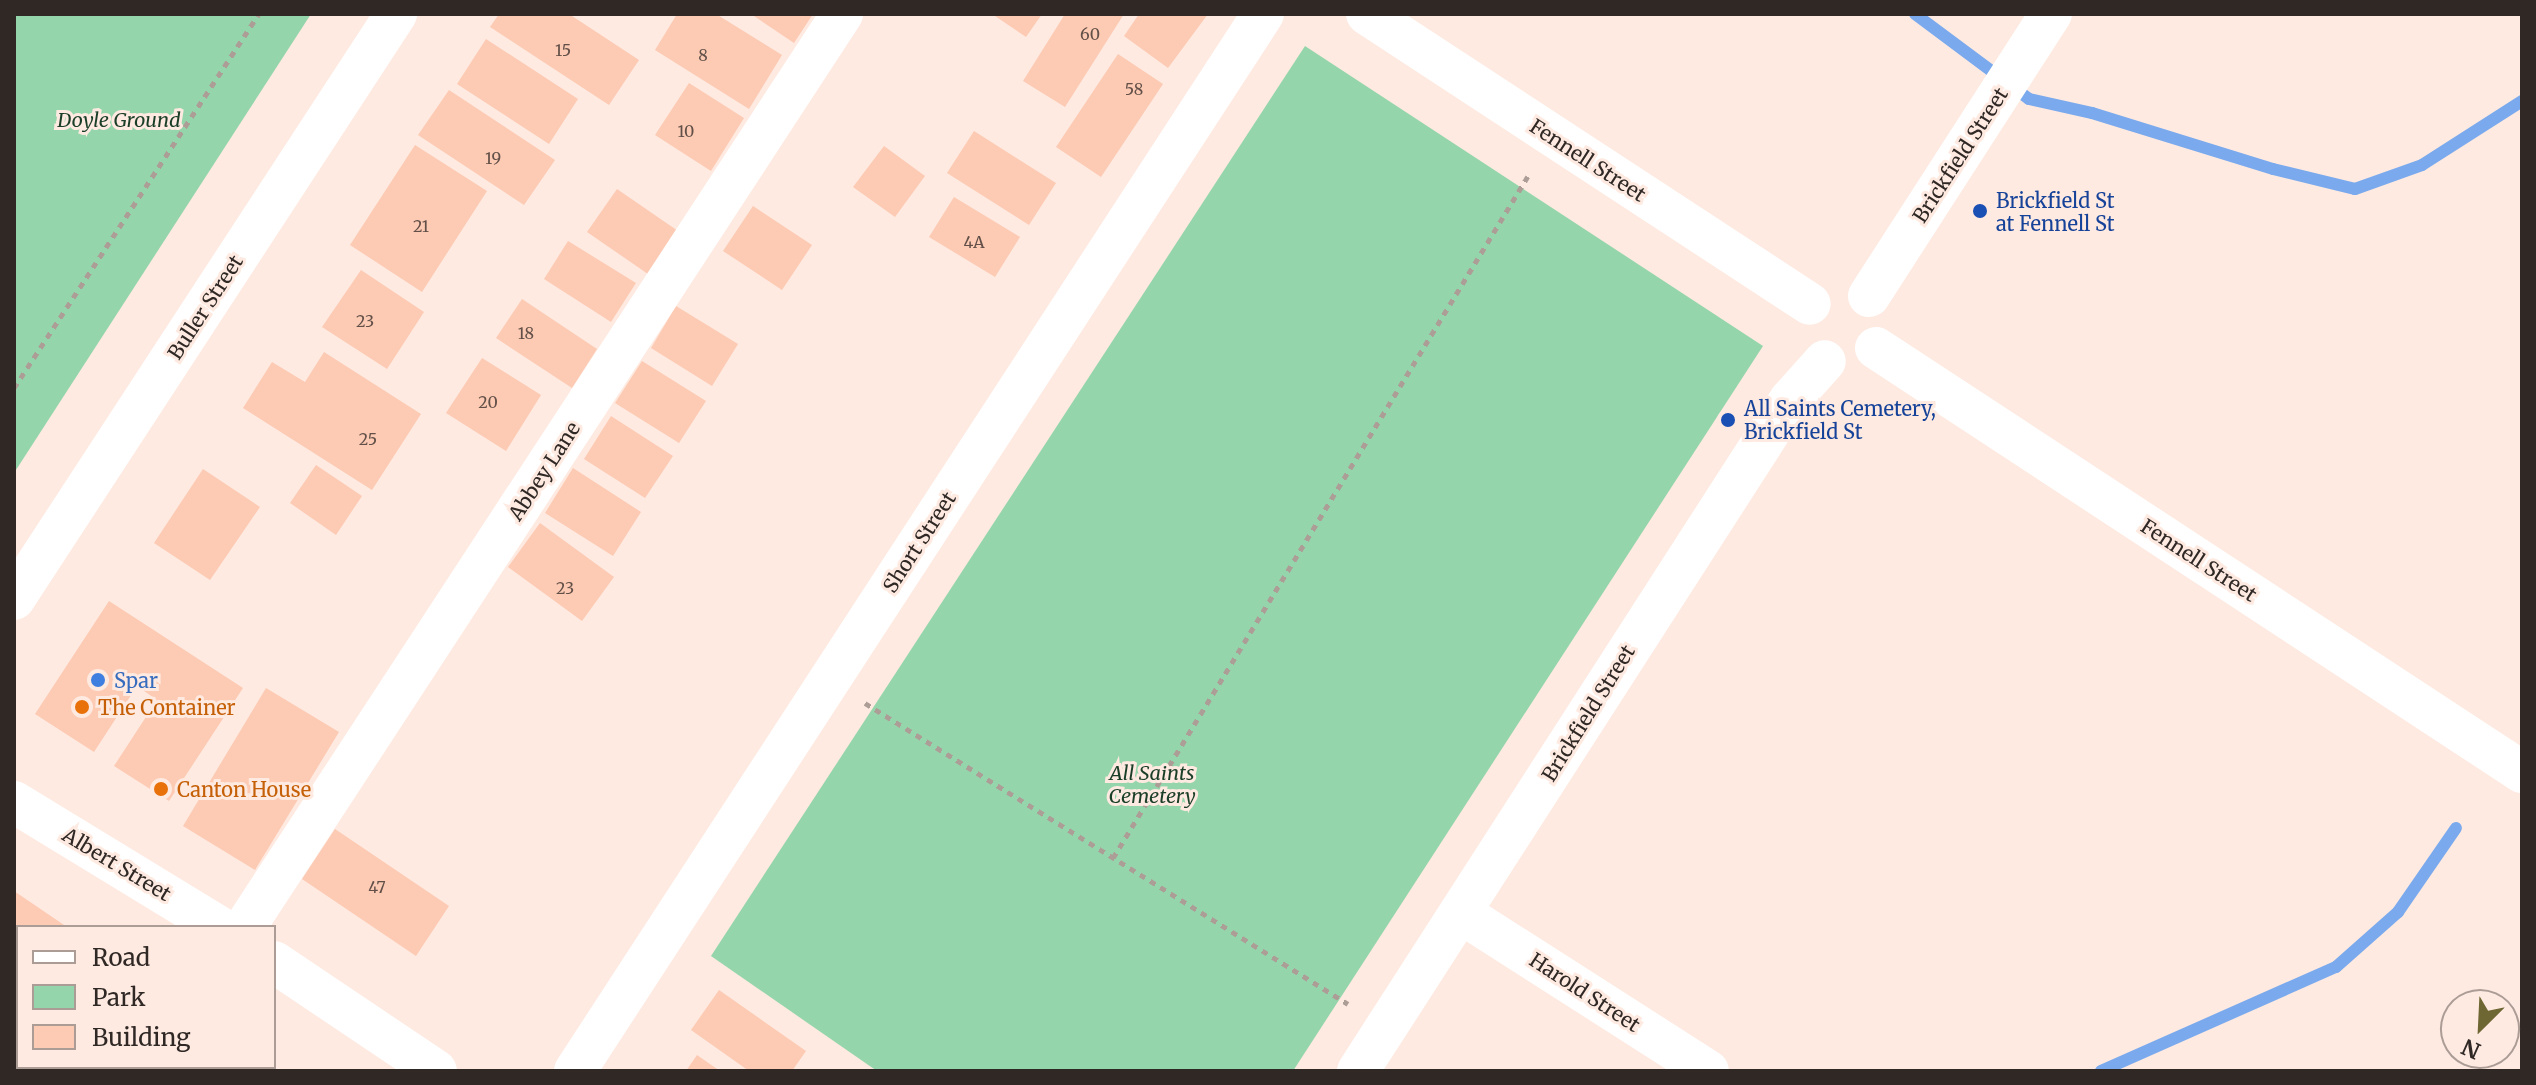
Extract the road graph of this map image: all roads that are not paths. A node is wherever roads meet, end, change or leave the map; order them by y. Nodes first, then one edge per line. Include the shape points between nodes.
1 (396, 14) edge
2 (842, 14) edge
3 (1263, 14) edge
4 (1367, 14) edge
5 (2051, 14) edge
6 (1869, 296) junction
7 (1810, 304) junction
8 (1876, 348) junction
9 (1825, 361) junction
10 (14, 599) edge
11 (2522, 772) edge
12 (14, 802) edge
13 (1461, 913) junction
14 (216, 925) edge
15 (246, 925) edge
16 (276, 963) edge
17 (436, 1071) edge
18 (575, 1071) edge
19 (1358, 1071) edge
20 (1708, 1071) edge

1 - 10 street, Buller Street
2 - 15 street, Abbey Lane
3 - 18 street, Short Street
4 - 7 street, Fennell Street
5 - 6 street, Brickfield Street
6 - 7 street via 1845,286 1831,288
6 - 8 street via 1883,320
7 - 9 street via 1805,335
8 - 9 street via 1861,362
8 - 11 street, Fennell Street
9 - 13 street, Brickfield Street via 1790,400
12 - 14 street, Albert Street
13 - 19 street, Brickfield Street
13 - 20 street, Harold Street
16 - 17 street

